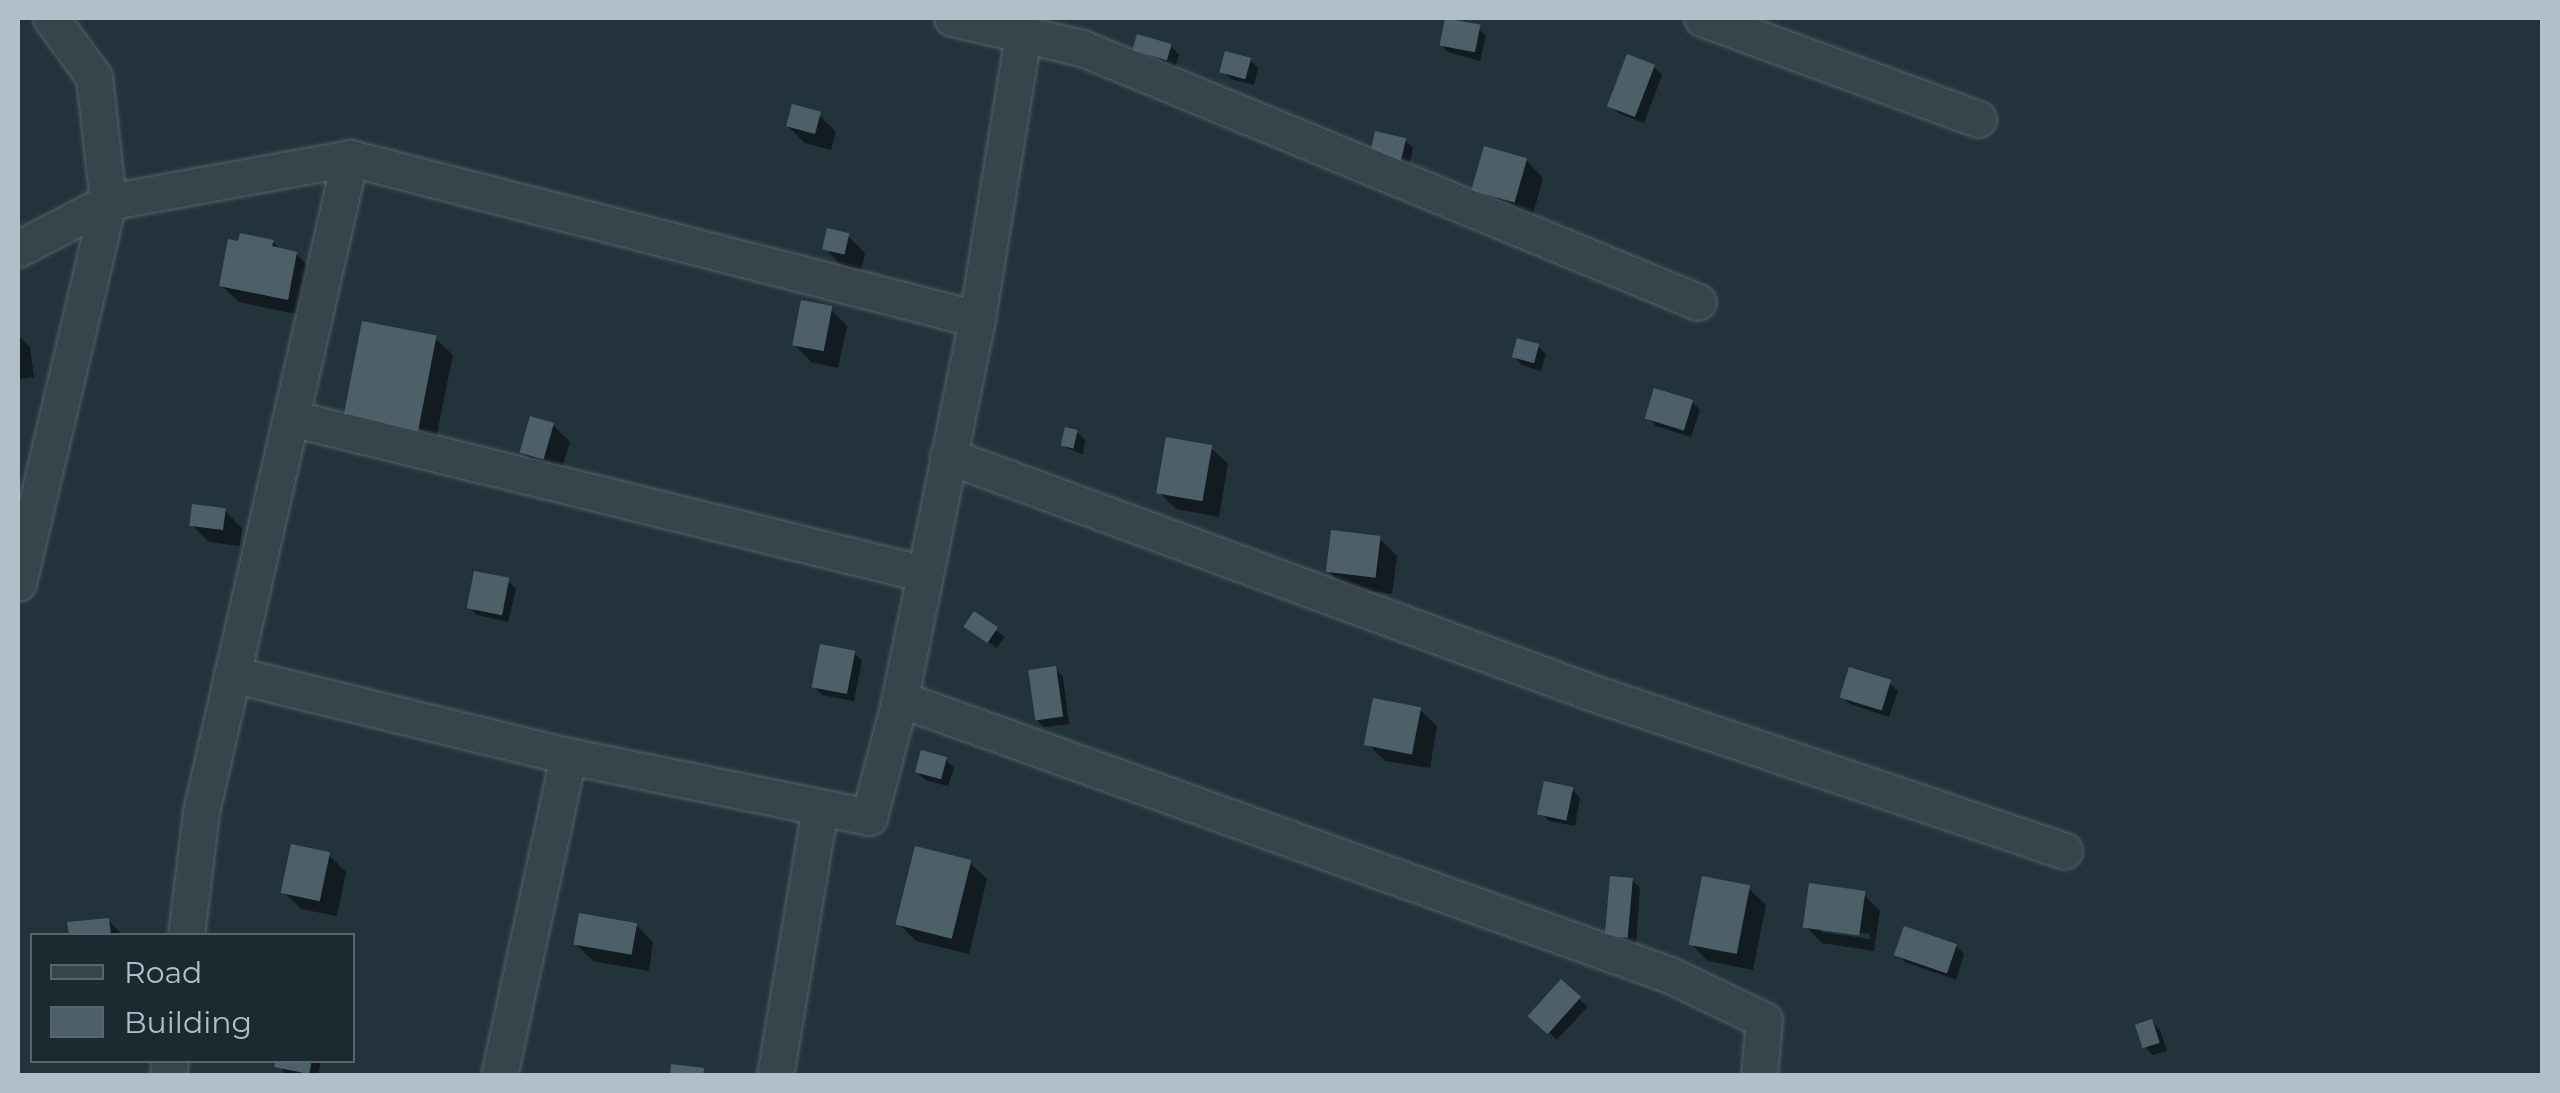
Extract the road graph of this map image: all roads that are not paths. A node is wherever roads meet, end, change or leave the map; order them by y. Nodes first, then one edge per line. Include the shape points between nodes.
1 (51, 18) edge
2 (952, 18) edge
3 (1702, 18) edge
4 (1023, 34) junction
5 (1978, 119) dead end
6 (350, 158) junction
7 (108, 202) junction
8 (18, 248) edge
9 (1698, 302) dead end
10 (977, 318) junction
11 (291, 418) junction
12 (948, 456) junction
13 (925, 574) junction
14 (18, 583) edge
15 (232, 674) junction
16 (900, 699) junction
17 (568, 756) junction
18 (820, 808) junction
19 (2064, 851) dead end
20 (186, 933) edge
21 (499, 1076) edge
22 (776, 1076) edge
23 (1759, 1076) edge

1 - 7 street via 94,77
2 - 4 street
3 - 5 street
4 - 9 street via 1082,48
4 - 10 street
6 - 7 street
6 - 10 street
6 - 11 street
7 - 8 street
7 - 14 street
10 - 12 street
11 - 13 street
11 - 15 street
12 - 13 street
12 - 19 street via 1590,692
13 - 16 street
15 - 17 street
15 - 20 street via 201,812
16 - 18 street via 869,817
16 - 23 street via 1670,975 1764,1020
17 - 18 street
17 - 21 street
18 - 22 street

